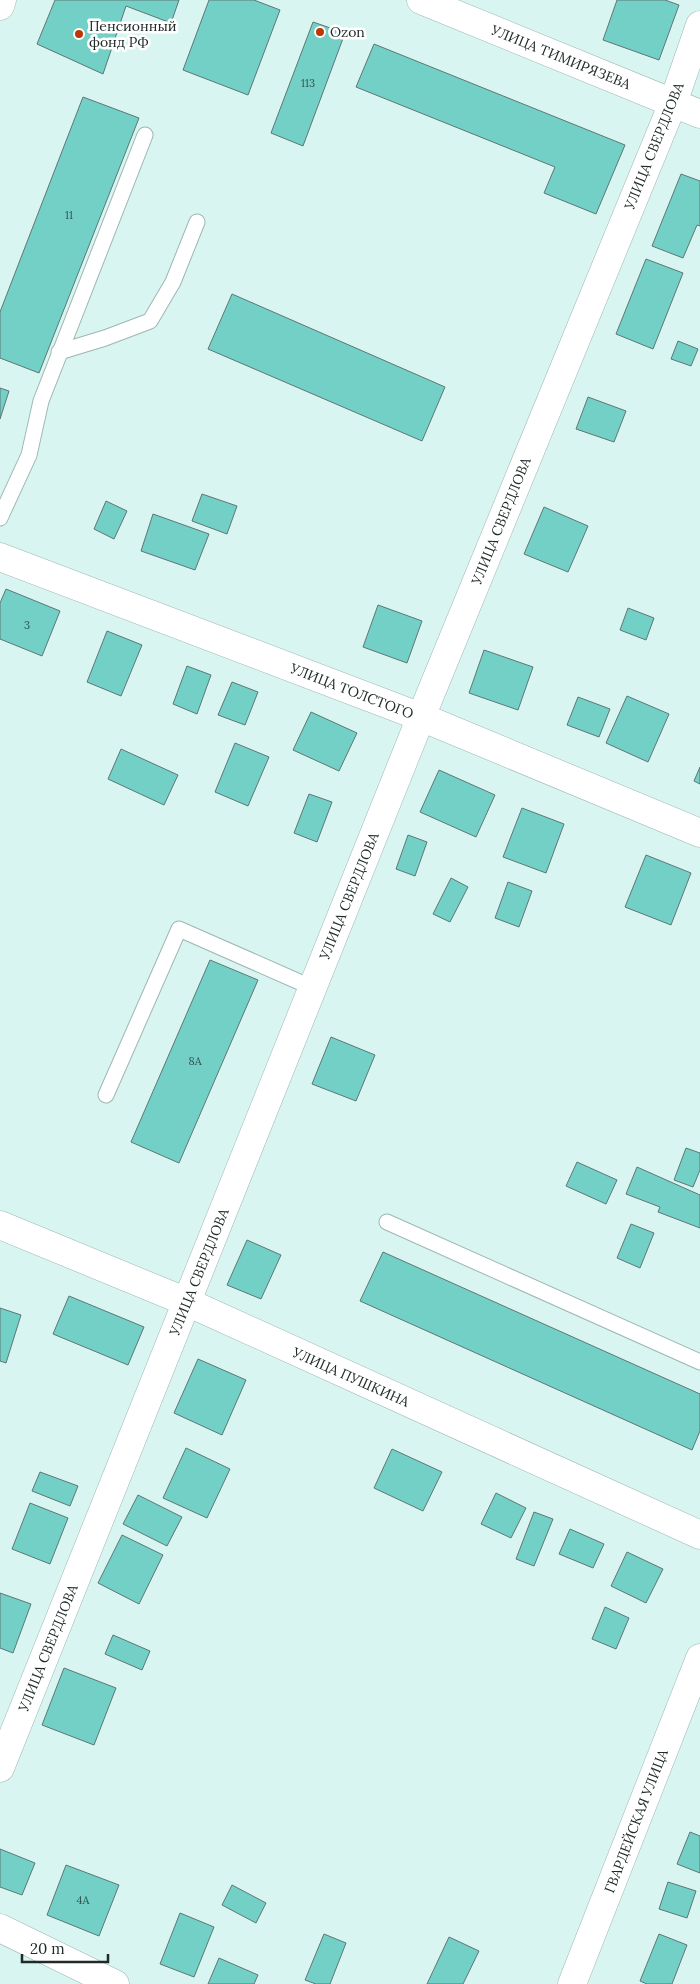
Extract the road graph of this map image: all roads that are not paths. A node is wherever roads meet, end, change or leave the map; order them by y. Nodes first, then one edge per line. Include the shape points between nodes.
1 (2, 0) edge
2 (421, 0) edge
3 (0, 6) edge
4 (700, 25) edge
5 (673, 103) junction
6 (700, 114) edge
7 (145, 135) dead end
8 (197, 222) dead end
9 (59, 352) junction
10 (0, 518) edge
11 (0, 557) edge
12 (421, 717) junction
13 (700, 833) edge
14 (312, 988) junction
15 (106, 1096) dead end
16 (386, 1222) dead end
17 (0, 1225) edge
18 (187, 1302) junction
19 (700, 1362) edge
20 (700, 1535) edge
21 (700, 1658) edge
22 (0, 1768) edge
23 (0, 1928) edge
24 (115, 1984) edge
25 (572, 1984) edge

1 - 3 street
2 - 5 street, УЛИЦА ТИМИРЯЗЕВА
4 - 5 street, УЛИЦА СВЕРДЛОВА
5 - 6 street, УЛИЦА ТИМИРЯЗЕВА
5 - 12 street, УЛИЦА СВЕРДЛОВА
7 - 9 lane
8 - 9 lane via 173,282 150,321
9 - 10 lane via 41,401 29,455
11 - 12 street, УЛИЦА ТОЛСТОГО
12 - 13 street, УЛИЦА ТОЛСТОГО
12 - 14 street, УЛИЦА СВЕРДЛОВА
14 - 15 lane via 179,929
14 - 18 street, УЛИЦА СВЕРДЛОВА
16 - 19 lane
17 - 18 street, УЛИЦА ПУШКИНА
18 - 20 street, УЛИЦА ПУШКИНА
18 - 22 street, УЛИЦА СВЕРДЛОВА
21 - 25 street, ГВАРДЕЙСКАЯ УЛИЦА
23 - 24 street

